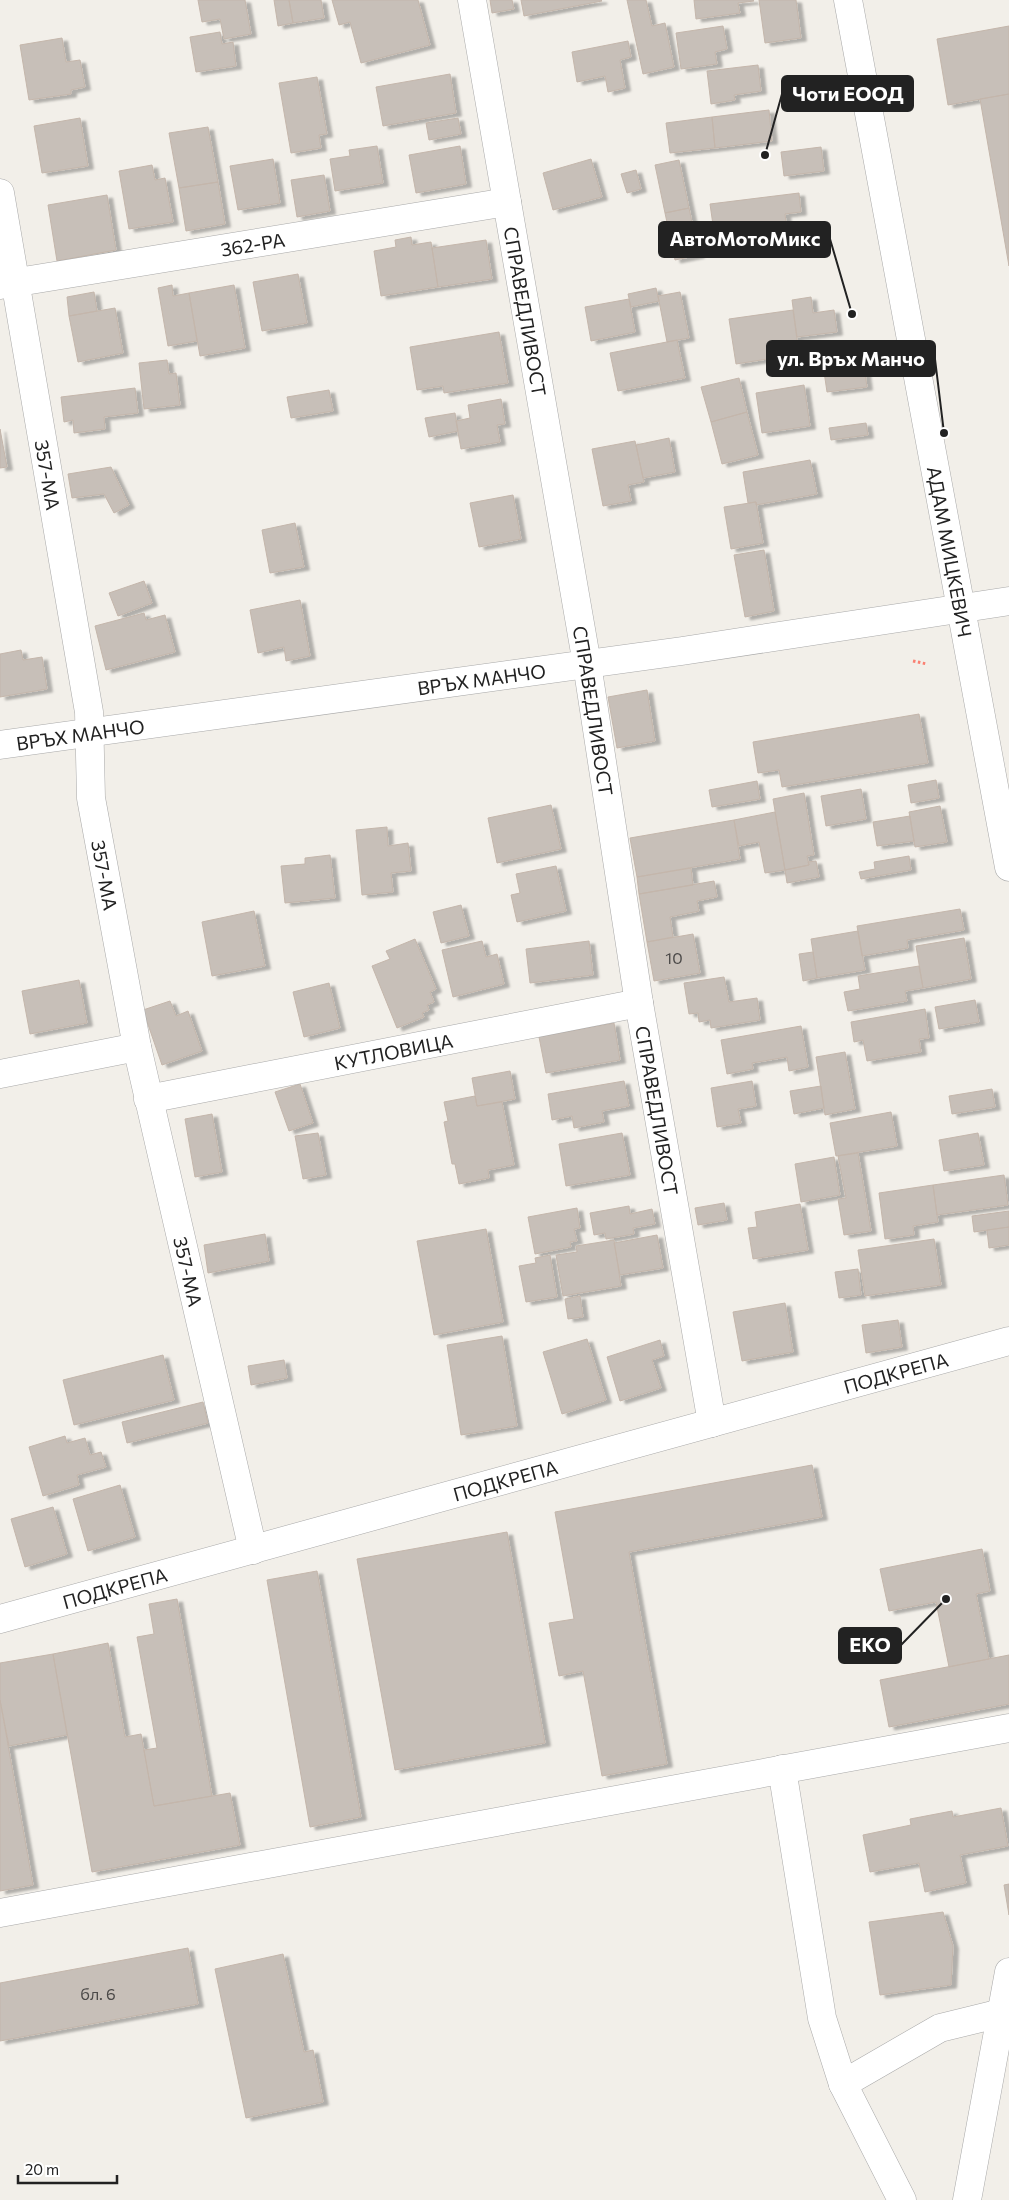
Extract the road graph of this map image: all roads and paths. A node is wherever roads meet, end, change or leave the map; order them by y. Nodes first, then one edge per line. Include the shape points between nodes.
1 (472, 0) edge
2 (848, 0) edge
3 (0, 194) edge
4 (507, 202) junction
5 (8, 284) edge
6 (1009, 600) edge
7 (962, 608) junction
8 (914, 661) dead end
9 (587, 664) junction
10 (927, 664) dead end
11 (89, 732) junction
12 (0, 745) edge
13 (1009, 867) edge
14 (639, 1003) junction
15 (137, 1047) junction
16 (0, 1074) edge
17 (148, 1098) junction
18 (1009, 1341) edge
19 (712, 1423) junction
20 (253, 1550) junction
21 (0, 1619) edge
22 (1009, 1728) edge
23 (782, 1769) junction
24 (0, 1913) edge
25 (1009, 1972) edge
26 (1001, 2013) junction
27 (844, 2084) junction
28 (902, 2200) edge
29 (967, 2200) edge

1 - 4 street, СПРАВЕДЛИВОСТ
2 - 7 street, АДАМ МИЦКЕВИЧ
3 - 5 street, 357-МА
4 - 5 street, 362-РА
4 - 9 street, СПРАВЕДЛИВОСТ
5 - 11 street, 357-МА via 89,712
6 - 7 street, ВРЪХ МАНЧО
7 - 9 street, ВРЪХ МАНЧО
7 - 13 street, АДАМ МИЦКЕВИЧ
8 - 10 path
9 - 11 street, ВРЪХ МАНЧО
9 - 14 street, СПРАВЕДЛИВОСТ
11 - 12 street, ВРЪХ МАНЧО
11 - 15 street, 357-МА via 91,798
14 - 17 street, КУТЛОВИЦА
14 - 19 street, СПРАВЕДЛИВОСТ
15 - 16 street
15 - 17 street, 357-МА
17 - 20 street, 357-МА
18 - 19 street, ПОДКРЕПА
19 - 20 street, ПОДКРЕПА
20 - 21 street, ПОДКРЕПА
22 - 23 street
23 - 24 street
23 - 27 street via 822,2018
25 - 26 street
26 - 27 street via 940,2028
26 - 29 street
27 - 28 street

